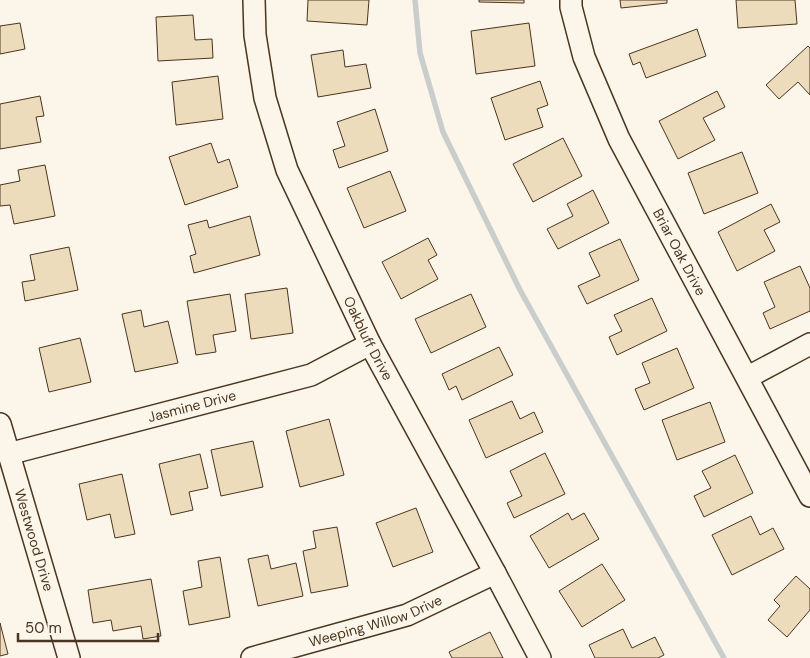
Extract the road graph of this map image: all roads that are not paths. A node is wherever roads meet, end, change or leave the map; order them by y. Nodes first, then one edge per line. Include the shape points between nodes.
1 (254, 0) edge
2 (571, 0) edge
3 (370, 344) junction
4 (810, 344) edge
5 (748, 377) junction
6 (0, 424) edge
7 (8, 454) junction
8 (810, 496) edge
9 (495, 573) junction
10 (69, 658) edge
11 (252, 658) edge
12 (540, 658) edge

1 - 3 street, Oakbluff Drive via 255,35 265,98 287,170
2 - 5 street, Briar Oak Drive via 584,57 620,138
3 - 7 street, Jasmine Drive via 311,375
3 - 9 street, Oakbluff Drive
4 - 5 street
5 - 8 street, Briar Oak Drive
6 - 7 street, Westwood Drive
7 - 10 street, Westwood Drive
9 - 11 street, Weeping Willow Drive via 407,615
9 - 12 street, Oakbluff Drive

